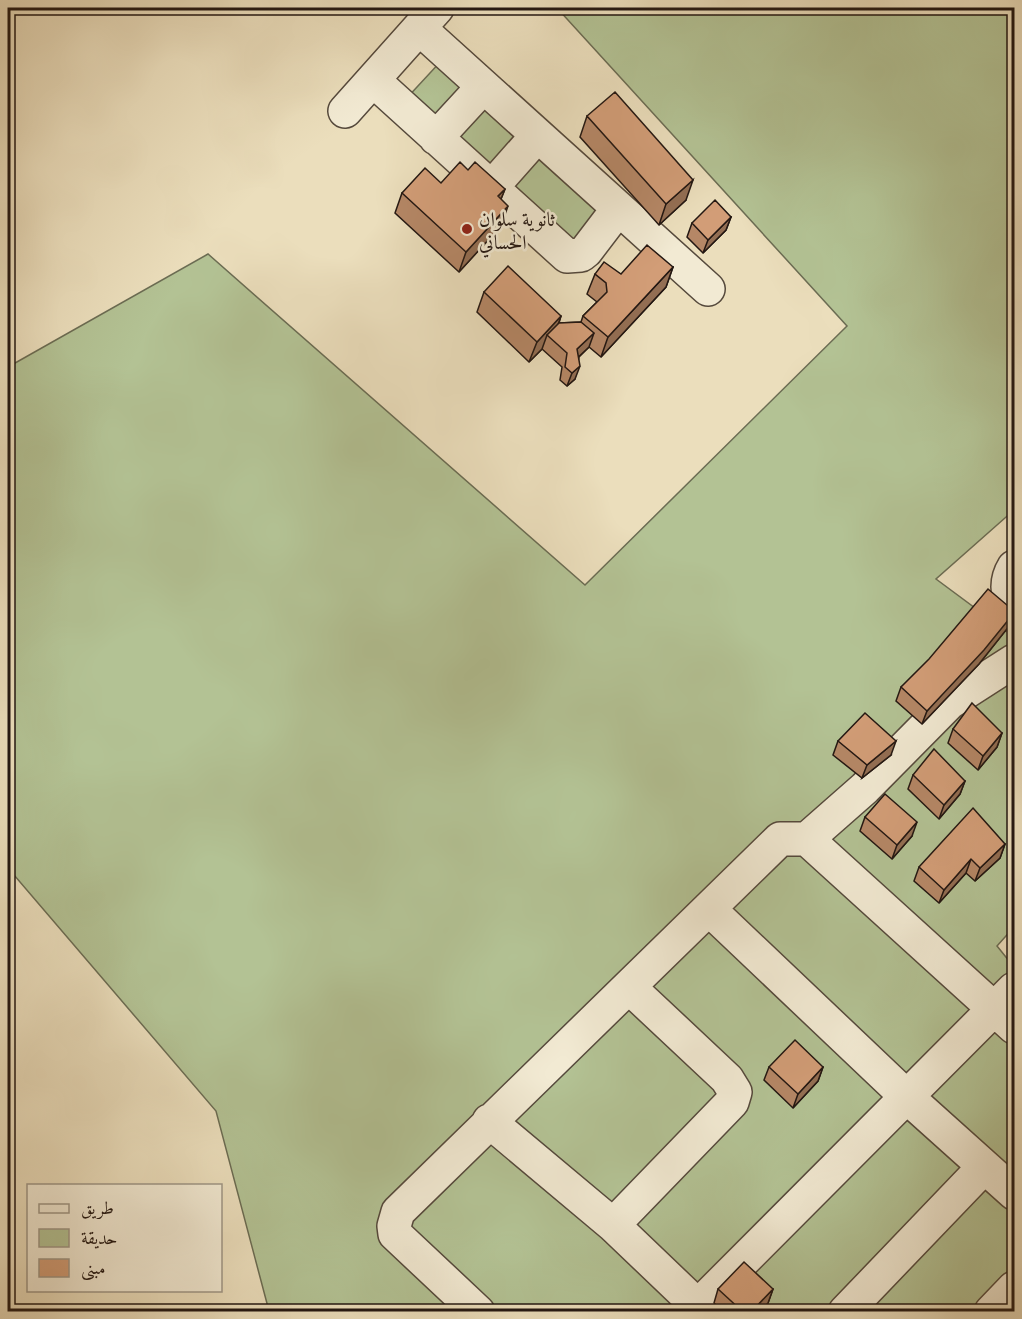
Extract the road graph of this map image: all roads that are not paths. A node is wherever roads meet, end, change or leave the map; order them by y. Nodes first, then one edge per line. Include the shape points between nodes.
1 (428, 15) edge
2 (373, 80) junction
3 (483, 87) junction
4 (345, 111) dead end
5 (537, 136) junction
6 (436, 138) junction
7 (491, 188) junction
8 (618, 208) junction
9 (708, 289) dead end
10 (1014, 567) edge
11 (1014, 606) edge
12 (1014, 661) edge
13 (807, 839) junction
14 (709, 909) junction
15 (629, 987) junction
16 (1008, 1008) edge
17 (907, 1097) junction
18 (489, 1121) junction
19 (984, 1167) junction
20 (1014, 1193) edge
21 (613, 1225) junction
22 (1014, 1288) edge
23 (698, 1309) edge
24 (478, 1311) edge
25 (845, 1311) edge
26 (991, 1311) edge

1 - 2 street
1 - 3 street
2 - 4 street
2 - 6 street
3 - 5 street
3 - 6 street
5 - 7 street
5 - 8 street
6 - 7 street
7 - 8 street via 567,256 586,251
8 - 9 street
10 - 11 street via 1008,596
12 - 13 street via 950,702 865,788
13 - 14 street via 780,839
13 - 16 street
14 - 15 street
14 - 17 street
15 - 18 street
15 - 21 street via 727,1079 735,1092 732,1102
16 - 17 street
17 - 19 street
17 - 23 street
18 - 21 street
18 - 24 street via 398,1212 394,1226 395,1233
19 - 20 street
19 - 25 street
21 - 23 street
22 - 26 street

